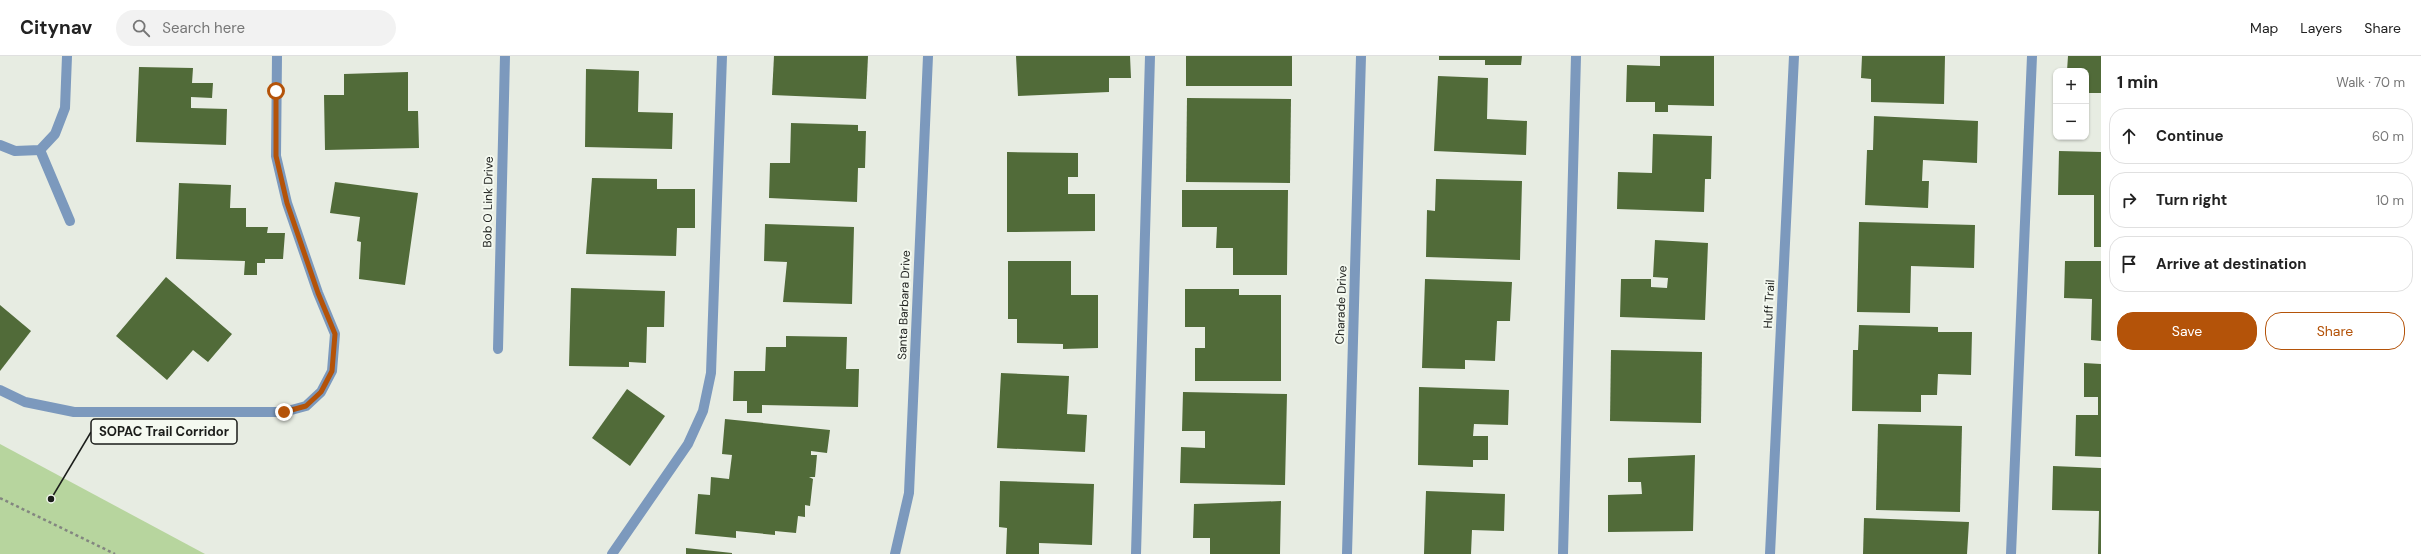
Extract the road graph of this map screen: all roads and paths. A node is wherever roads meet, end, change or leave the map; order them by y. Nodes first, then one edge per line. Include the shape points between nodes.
1 (67, 56) edge
2 (277, 56) edge
3 (505, 56) edge
4 (722, 56) edge
5 (928, 56) edge
6 (1150, 56) edge
7 (1361, 56) edge
8 (1576, 56) edge
9 (1794, 56) edge
10 (2032, 56) edge
11 (0, 145) edge
12 (40, 150) junction
13 (70, 221) dead end
14 (498, 349) dead end
15 (0, 390) edge
16 (0, 498) edge
17 (115, 554) edge
18 (612, 554) edge
19 (895, 554) edge
20 (1136, 554) edge
21 (1348, 554) edge
22 (1563, 554) edge
23 (1770, 554) edge
24 (2011, 554) edge

1 - 12 street via 65,108 55,134
2 - 15 street via 276,156 287,203 335,334 332,371 321,392 306,406 284,412 74,412 25,402
3 - 14 street, Bob O Link Drive
4 - 18 street via 711,373 703,411 688,444
5 - 19 street, Santa Barbara Drive via 909,493
6 - 20 street
7 - 21 street, Charade Drive
8 - 22 street
9 - 23 street, Huff Trail
10 - 24 street
11 - 12 street via 15,151
12 - 13 street
16 - 17 path

